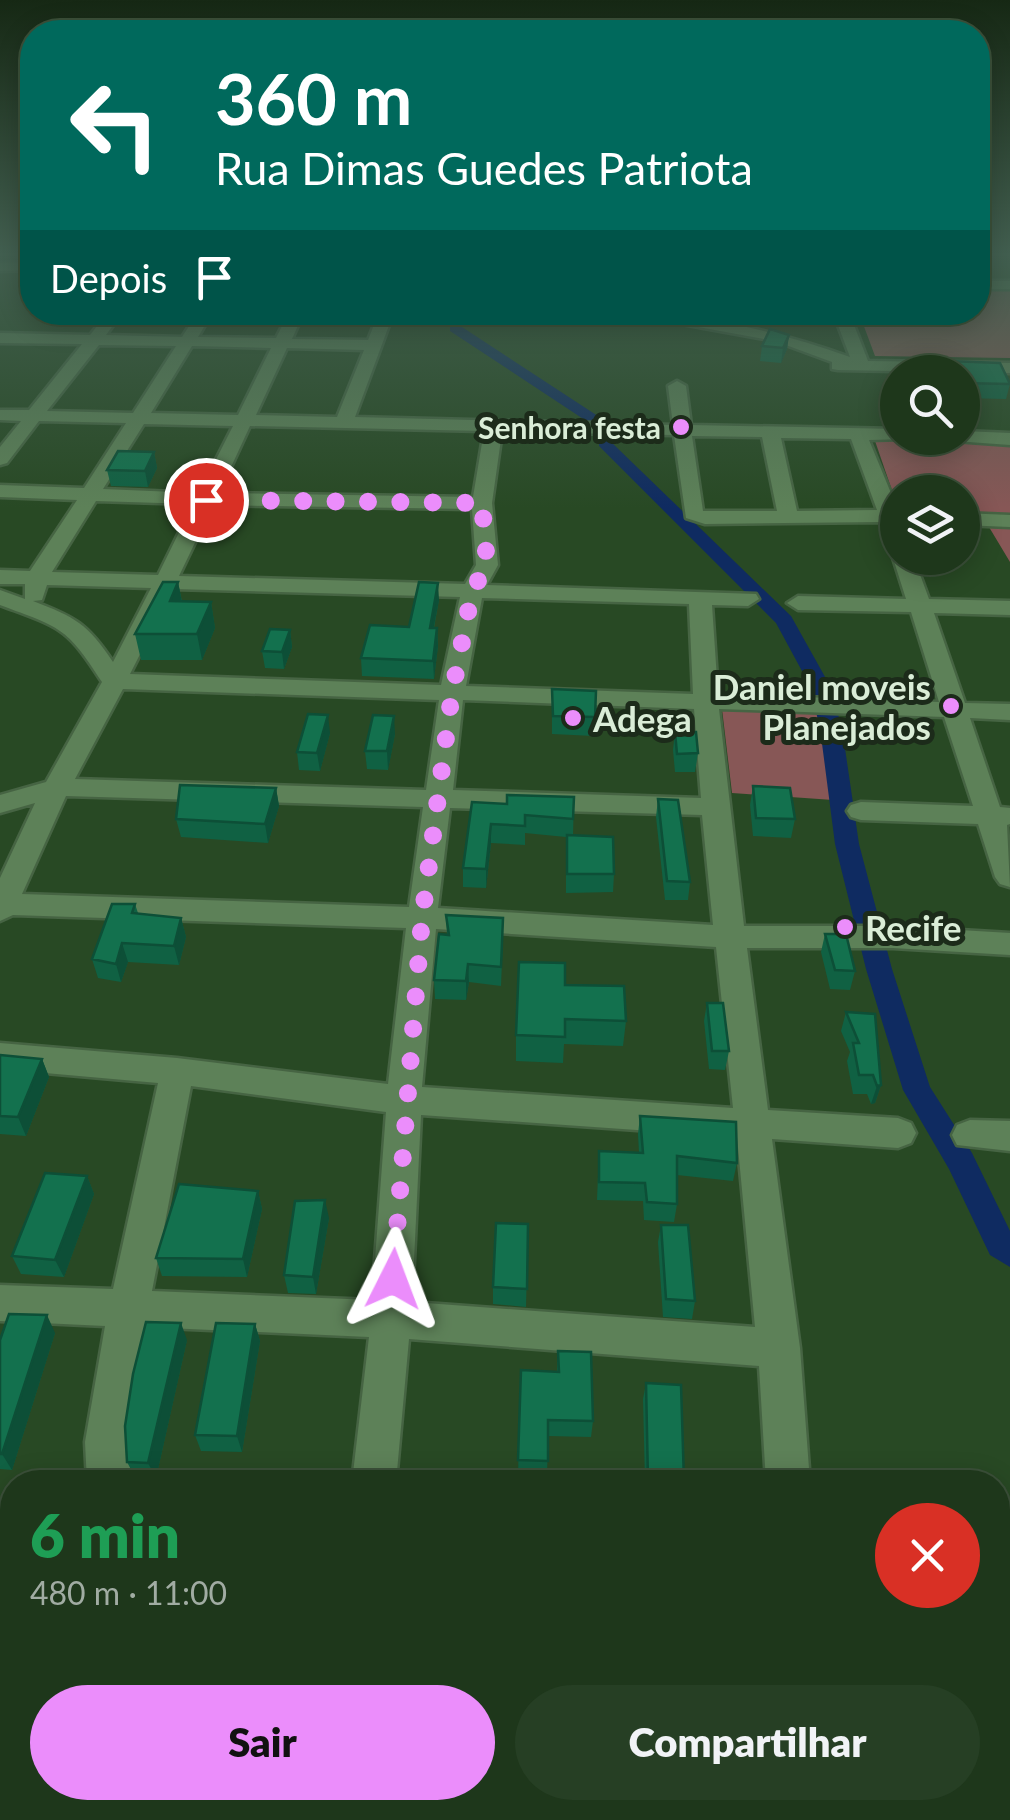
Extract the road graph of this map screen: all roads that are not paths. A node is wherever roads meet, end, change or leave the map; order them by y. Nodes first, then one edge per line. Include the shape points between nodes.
1 (0, 338) edge
2 (188, 338) edge
3 (285, 338) edge
4 (378, 338) edge
5 (784, 338) edge
6 (850, 338) edge
7 (95, 339) junction
8 (186, 341) junction
9 (282, 344) junction
10 (376, 345) junction
11 (810, 365) dead end
12 (859, 365) junction
13 (1004, 368) edge
14 (676, 386) dead end
15 (1010, 392) edge
16 (0, 415) edge
17 (32, 416) junction
18 (138, 418) junction
19 (242, 420) junction
20 (344, 423) junction
21 (494, 426) junction
22 (681, 430) junction
23 (770, 432) junction
24 (858, 434) junction
25 (880, 435) edge
26 (980, 438) edge
27 (1010, 439) edge
28 (0, 459) edge
29 (880, 484) edge
30 (0, 492) edge
31 (93, 494) junction
32 (206, 500) junction
33 (482, 503) junction
34 (788, 515) junction
35 (880, 516) edge
36 (980, 520) edge
37 (1010, 521) edge
38 (910, 575) edge
39 (0, 577) edge
40 (37, 578) junction
41 (163, 582) junction
42 (472, 592) junction
43 (0, 598) edge
44 (748, 599) dead end
45 (700, 600) junction
46 (798, 602) dead end
47 (920, 606) junction
48 (32, 608) junction
49 (1010, 608) edge
50 (114, 680) junction
51 (452, 693) junction
52 (704, 701) junction
53 (955, 710) junction
54 (1010, 712) edge
55 (58, 787) junction
56 (437, 798) junction
57 (0, 804) edge
58 (714, 806) junction
59 (860, 810) dead end
60 (1000, 816) edge
61 (1010, 878) edge
62 (1, 907) edge
63 (422, 918) junction
64 (729, 937) junction
65 (1010, 944) edge
66 (0, 1056) edge
67 (177, 1071) junction
68 (404, 1100) junction
69 (754, 1122) junction
70 (898, 1133) dead end
71 (970, 1135) dead end
72 (1010, 1136) edge
73 (0, 1303) edge
74 (131, 1307) junction
75 (391, 1319) junction
76 (780, 1348) junction
77 (108, 1470) edge
78 (375, 1470) edge
79 (787, 1470) edge

1 - 7 street
2 - 8 street
3 - 9 street
4 - 10 street
5 - 12 street
6 - 12 street
7 - 8 street
7 - 17 street
8 - 9 street
8 - 18 street
9 - 10 street
9 - 19 street
10 - 20 street
11 - 12 street
12 - 13 street
13 - 15 street
14 - 22 street
16 - 17 street
17 - 18 street
17 - 28 street
18 - 19 street
18 - 31 street
19 - 20 street
19 - 32 street
20 - 21 street
21 - 22 street
21 - 33 street
22 - 23 street
22 - 34 street via 690,510 705,518
23 - 24 street
23 - 34 street
24 - 25 street
24 - 29 street
26 - 27 street
30 - 31 street
31 - 32 street
31 - 40 street
32 - 33 street
32 - 41 street
33 - 42 street via 487,564
34 - 35 street
36 - 37 street
38 - 47 street
39 - 40 street
40 - 41 street
40 - 48 street
41 - 42 street
41 - 50 street
42 - 45 street
42 - 51 street
43 - 48 street
44 - 45 street
45 - 52 street
46 - 47 street
47 - 49 street
47 - 53 street
48 - 50 street via 82,633
50 - 51 street
50 - 55 street
51 - 52 street
51 - 56 street
52 - 53 street
52 - 58 street
53 - 54 street
53 - 60 street
55 - 56 street
55 - 57 street
55 - 62 street
56 - 58 street
56 - 63 street
58 - 64 street
59 - 60 street
60 - 61 street
62 - 63 street
63 - 64 street
63 - 68 street
64 - 65 street
64 - 69 street
66 - 67 street
67 - 68 street
67 - 74 street
68 - 69 street
68 - 75 street
69 - 70 street
69 - 76 street
71 - 72 street
73 - 74 street
74 - 75 street
74 - 77 street via 114,1388
75 - 76 street
75 - 78 street
76 - 79 street

